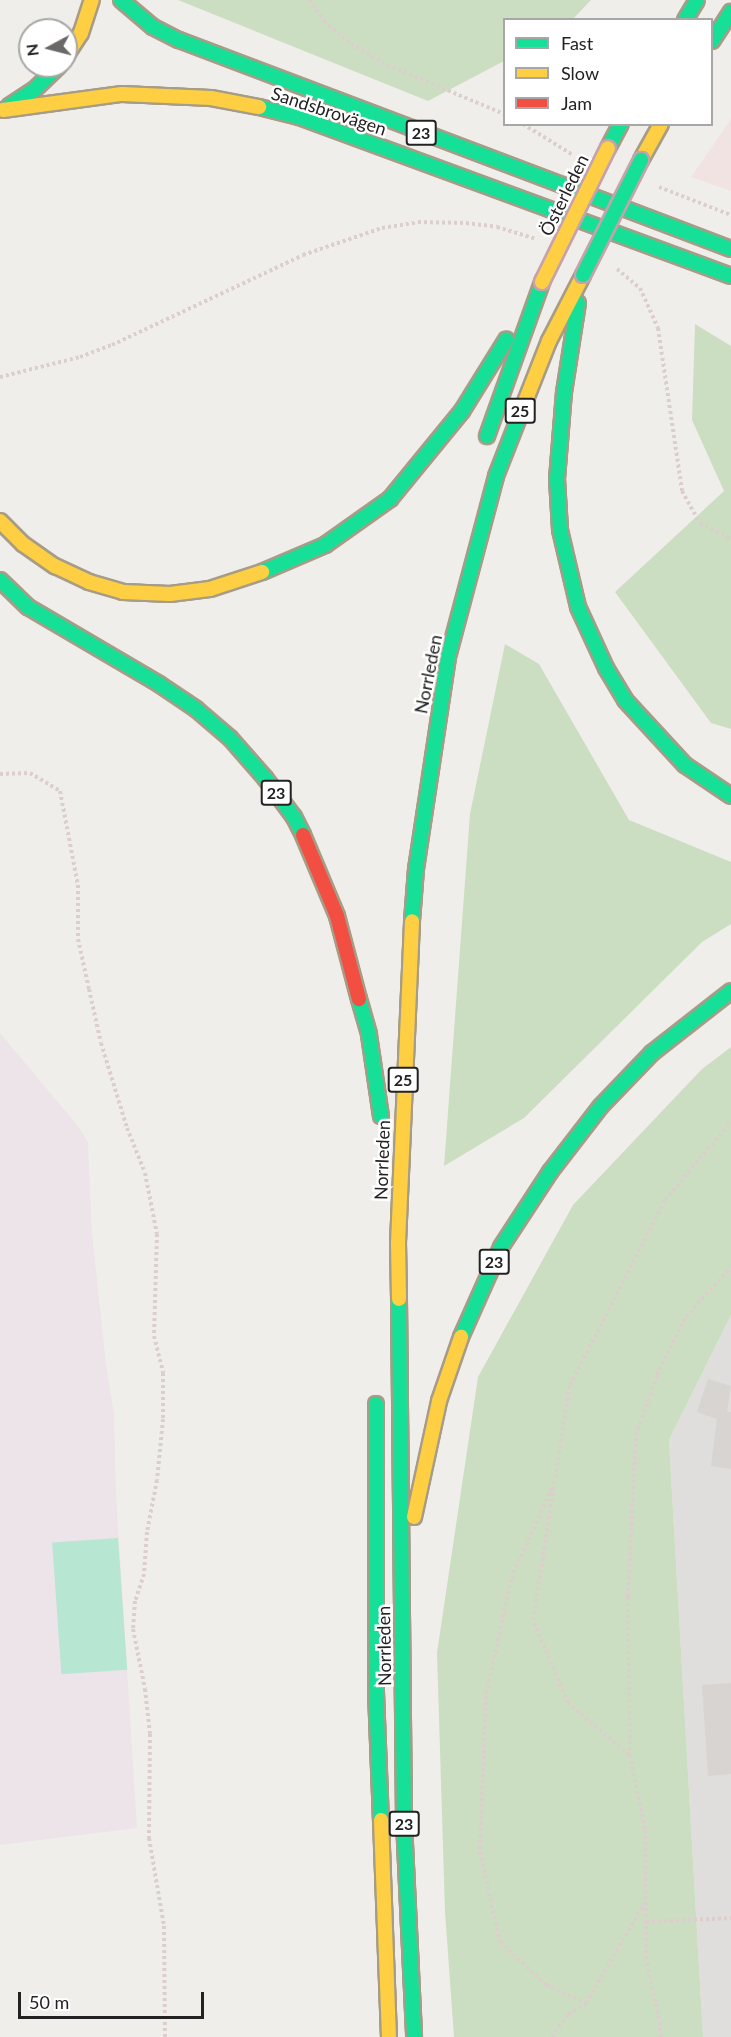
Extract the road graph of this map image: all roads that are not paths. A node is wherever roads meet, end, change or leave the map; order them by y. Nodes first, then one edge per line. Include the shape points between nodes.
1 (92, 0) edge
2 (121, 0) edge
3 (697, 0) edge
4 (731, 12) edge
5 (686, 18) edge
6 (78, 38) edge
7 (713, 38) edge
8 (46, 78) edge
9 (2, 110) edge
10 (620, 126) edge
11 (660, 126) edge
12 (731, 249) edge
13 (583, 275) junction
14 (731, 276) edge
15 (542, 282) junction
16 (484, 446) dead end
17 (0, 521) edge
18 (0, 580) edge
19 (731, 796) edge
20 (731, 992) edge
21 (384, 1046) dead end
22 (381, 1121) joint
23 (376, 1390) dead end
24 (402, 1611) junction
25 (389, 2037) edge
26 (414, 2037) edge

1 - 6 main road
2 - 12 main road, Sandsbrovägen / 23 via 153,27 179,40
3 - 5 main road
4 - 7 main road
8 - 9 main road
9 - 14 main road, Sandsbrovägen via 122,94 211,98 261,107 299,117
10 - 15 main road, Österleden / 25, bridge
11 - 13 main road, 25, bridge
13 - 19 main road via 564,392 557,479 560,530 578,607 625,700 685,765
13 - 24 main road, Norrleden / 25 via 549,341 496,476 448,657 416,869 408,966 398,1243
15 - 16 main road, 25
15 - 17 main road via 462,411 390,499 325,545 281,566 210,589 170,594 123,592 55,566 23,544
18 - 22 main road, 23 via 28,607 196,710 230,738 294,817 316,861 340,927 369,1035
20 - 24 main road, 23 via 652,1053 601,1106 550,1172 501,1247 464,1328 439,1401 417,1496
21 - 22 main road, Norrleden / 25
23 - 25 main road, Norrleden / 23 via 376,1692
24 - 26 main road, Norrleden / 23 via 404,1822

